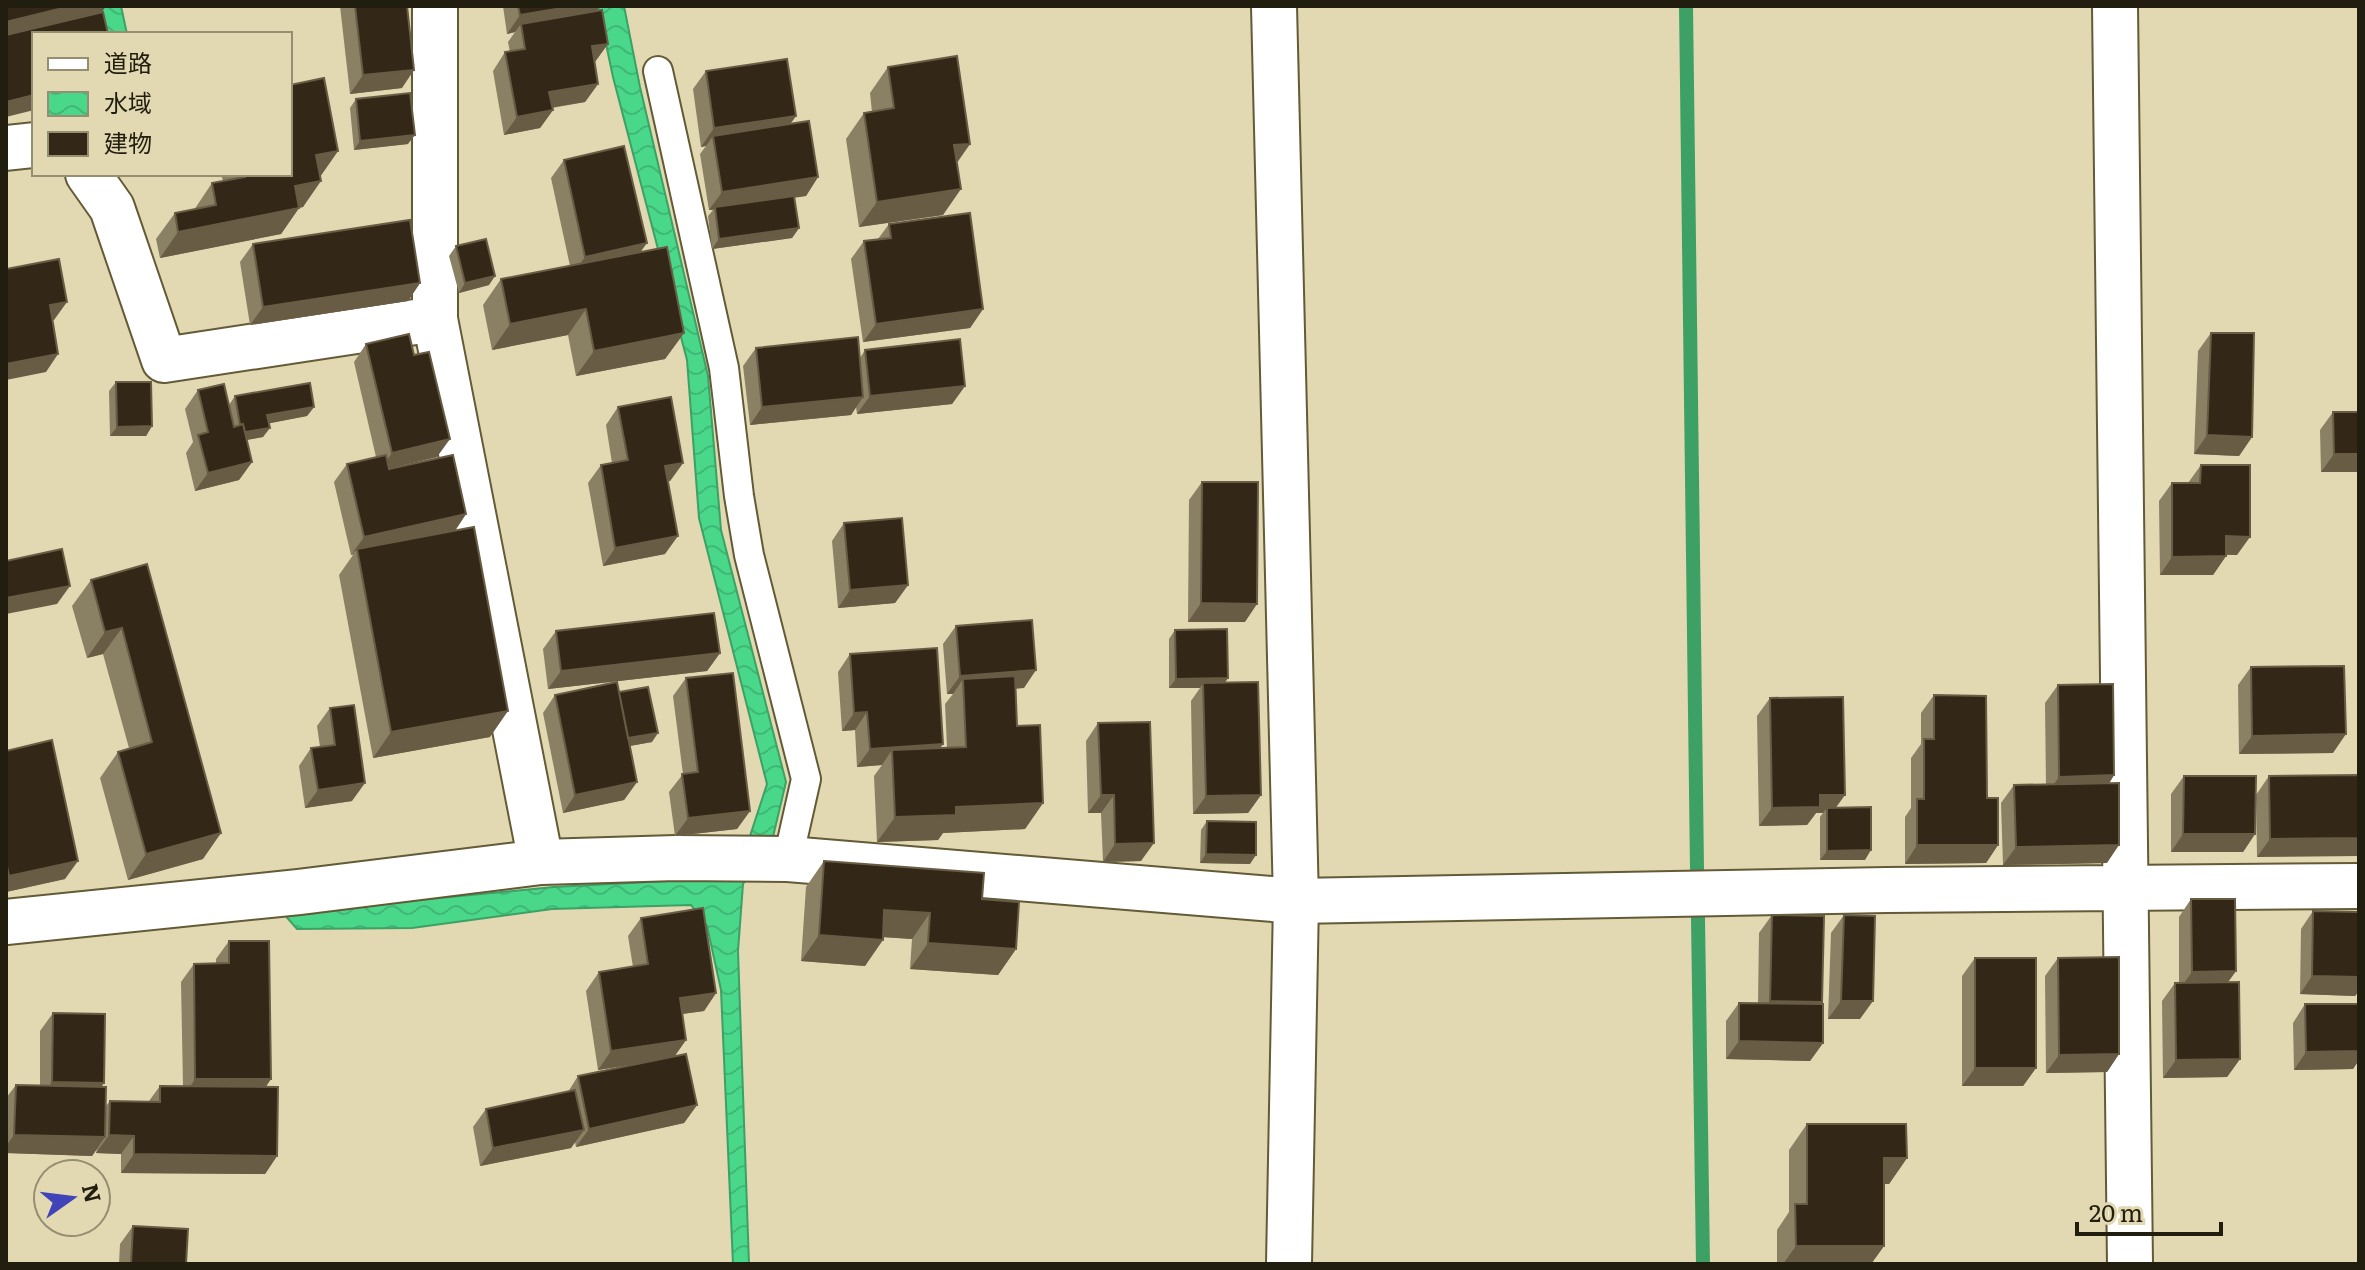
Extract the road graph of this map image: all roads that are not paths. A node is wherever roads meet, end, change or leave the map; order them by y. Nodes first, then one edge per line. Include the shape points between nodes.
1 (435, 6) edge
2 (1274, 6) edge
3 (2115, 6) edge
4 (658, 71) dead end
5 (32, 145) edge
6 (6, 148) edge
7 (89, 176) edge
8 (435, 319) junction
9 (778, 859) junction
10 (541, 862) junction
11 (2359, 886) edge
12 (2126, 888) junction
13 (1296, 901) junction
14 (6, 922) edge
15 (1289, 1264) edge
16 (2130, 1264) edge

1 - 8 street
2 - 13 street
3 - 12 street
4 - 9 lane via 724,368 749,555 806,779
5 - 6 street
7 - 8 street via 112,208 164,360
8 - 10 street
9 - 10 street
9 - 13 street
10 - 14 street
11 - 12 street
12 - 13 street
12 - 16 street
13 - 15 street

